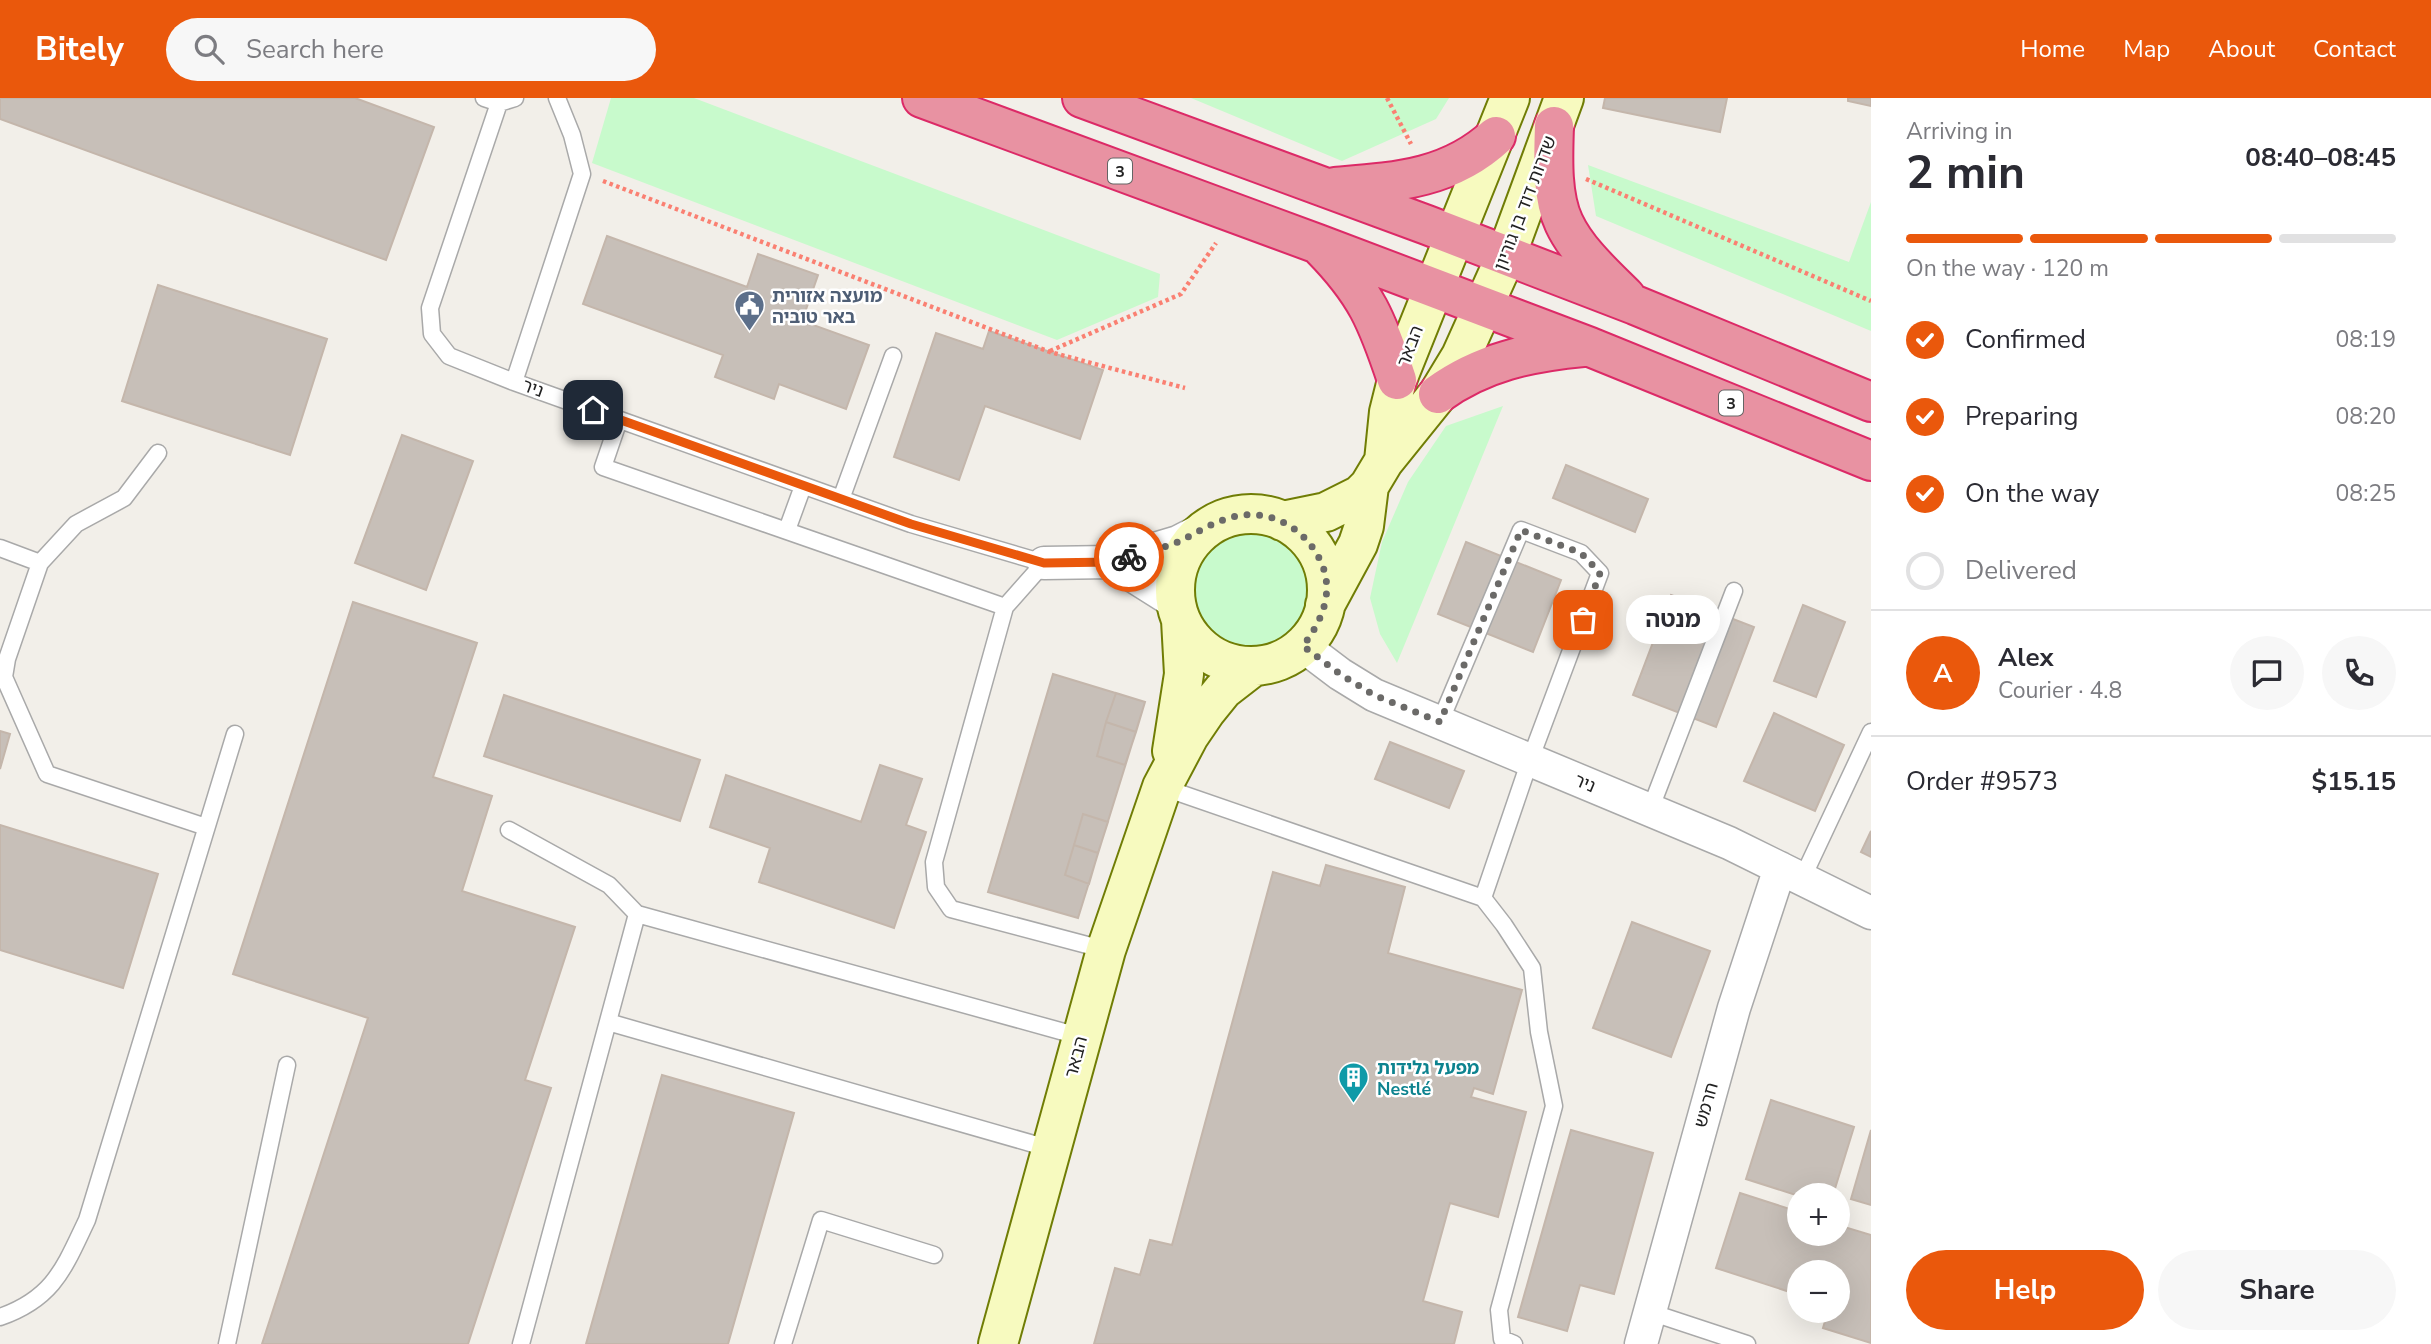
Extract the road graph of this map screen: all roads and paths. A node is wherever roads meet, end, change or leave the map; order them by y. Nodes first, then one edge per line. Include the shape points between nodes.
1 (516, 98) edge
2 (557, 98) edge
3 (922, 98) edge
4 (1082, 98) edge
5 (1387, 98) edge
6 (1510, 98) edge
7 (492, 100) edge
8 (1559, 112) edge
9 (1496, 136) junction
10 (582, 174) junction
11 (1428, 175) junction
12 (1328, 187) junction
13 (1237, 213) junction
14 (1560, 213) junction
15 (1454, 236) junction
16 (1318, 243) junction
17 (1506, 256) junction
18 (1433, 287) junction
19 (1871, 301) edge
20 (1635, 305) junction
21 (1483, 306) junction
22 (1590, 347) junction
23 (1049, 352) junction
24 (892, 356) dead end
25 (1397, 380) junction
26 (514, 382) junction
27 (1185, 388) dead end
28 (1438, 394) junction
29 (1871, 402) edge
30 (619, 420) junction
31 (158, 453) dead end
32 (1871, 461) edge
33 (1377, 473) junction
34 (803, 486) junction
35 (841, 499) junction
36 (1282, 521) junction
37 (1211, 525) junction
38 (787, 530) junction
39 (0, 548) edge
40 (1111, 562) junction
41 (40, 563) junction
42 (1044, 563) junction
43 (1734, 591) dead end
44 (1325, 606) junction
45 (1004, 607) junction
46 (1179, 612) junction
47 (1303, 646) junction
48 (4, 658) edge
49 (1254, 666) junction
50 (1440, 722) junction
51 (1871, 732) edge
52 (235, 734) dead end
53 (1530, 760) junction
54 (1165, 781) junction
55 (1650, 810) junction
56 (206, 827) junction
57 (509, 830) dead end
58 (1791, 874) junction
59 (1483, 898) junction
60 (1871, 913) edge
61 (637, 914) junction
62 (1106, 950) junction
63 (608, 1022) junction
64 (1082, 1037) junction
65 (287, 1065) dead end
66 (1051, 1149) junction
67 (934, 1255) dead end
68 (1650, 1312) junction
69 (0, 1317) edge
70 (227, 1344) edge
71 (521, 1344) edge
72 (783, 1344) edge
73 (998, 1344) edge
74 (1514, 1344) edge
75 (1641, 1344) edge
76 (1747, 1344) edge

1 - 7 lane
2 - 10 lane
3 - 13 highway, 3
4 - 12 highway
5 - 11 path
6 - 9 street
7 - 26 lane, ניר via 430,308 432,334 449,356
8 - 14 highway via 1552,167
8 - 17 street, שדרות דוד בן גוריון
9 - 11 highway via 1471,156
9 - 15 street
10 - 23 path
10 - 26 lane
11 - 12 highway
12 - 15 highway
13 - 16 highway, 3
13 - 23 path via 1181,294
14 - 19 path via 1576,204 1575,174
14 - 20 highway via 1579,246
15 - 17 highway
15 - 18 street, הבאר
16 - 18 highway, 3
16 - 25 highway via 1364,298
17 - 20 highway
17 - 21 street, שדרות דוד בן גוריון
18 - 21 highway, 3
18 - 25 street, הבאר
20 - 29 highway
21 - 22 highway, 3
21 - 28 street
22 - 28 highway via 1516,356 1477,370
22 - 32 highway, 3
23 - 27 path
24 - 35 lane
25 - 33 street, הבאר
26 - 30 lane, ניר
28 - 33 street
30 - 34 lane, ניר
30 - 38 lane via 603,467
31 - 41 lane via 124,498 76,524
33 - 36 street via 1360,495 1326,512
33 - 44 street, הבאר via 1358,544
34 - 35 lane, ניר
34 - 38 lane
35 - 42 lane, ניר
36 - 37 street via 1246,514
36 - 44 street via 1313,547 1323,565
37 - 40 street, ניר via 1178,542
37 - 46 street via 1182,559 1176,581
38 - 45 lane
39 - 41 lane
40 - 42 street, ניר
40 - 46 street
41 - 48 lane
42 - 45 lane
43 - 55 lane
44 - 47 street via 1317,628
45 - 62 lane via 934,862 936,887 951,909
46 - 49 street via 1194,640 1211,655 1232,664
46 - 54 street, הבאר via 1184,674
47 - 49 street via 1288,657
47 - 50 street, ניר via 1374,695
48 - 56 lane via 4,677 47,774
49 - 54 street, הבאר via 1223,690 1206,711
50 - 53 street, ניר
50 - 53 lane via 1521,530 1581,553 1600,573
51 - 58 lane
52 - 56 lane
53 - 55 street, ניר
53 - 59 lane
54 - 59 lane
54 - 62 street, הבאר
55 - 58 street, ניר
56 - 69 lane via 87,1220 61,1274 38,1299
57 - 61 lane via 609,885
58 - 60 street, ניר
58 - 68 street, חרמש via 1734,1007
59 - 74 lane via 1532,968 1554,1106 1499,1310 1502,1339
61 - 63 lane
61 - 64 lane
62 - 64 street, הבאר
63 - 66 lane
63 - 71 lane
64 - 66 street, הבאר
65 - 70 lane
66 - 73 street, הבאר
67 - 72 lane via 821,1220
68 - 75 street, חרמש
68 - 76 lane

